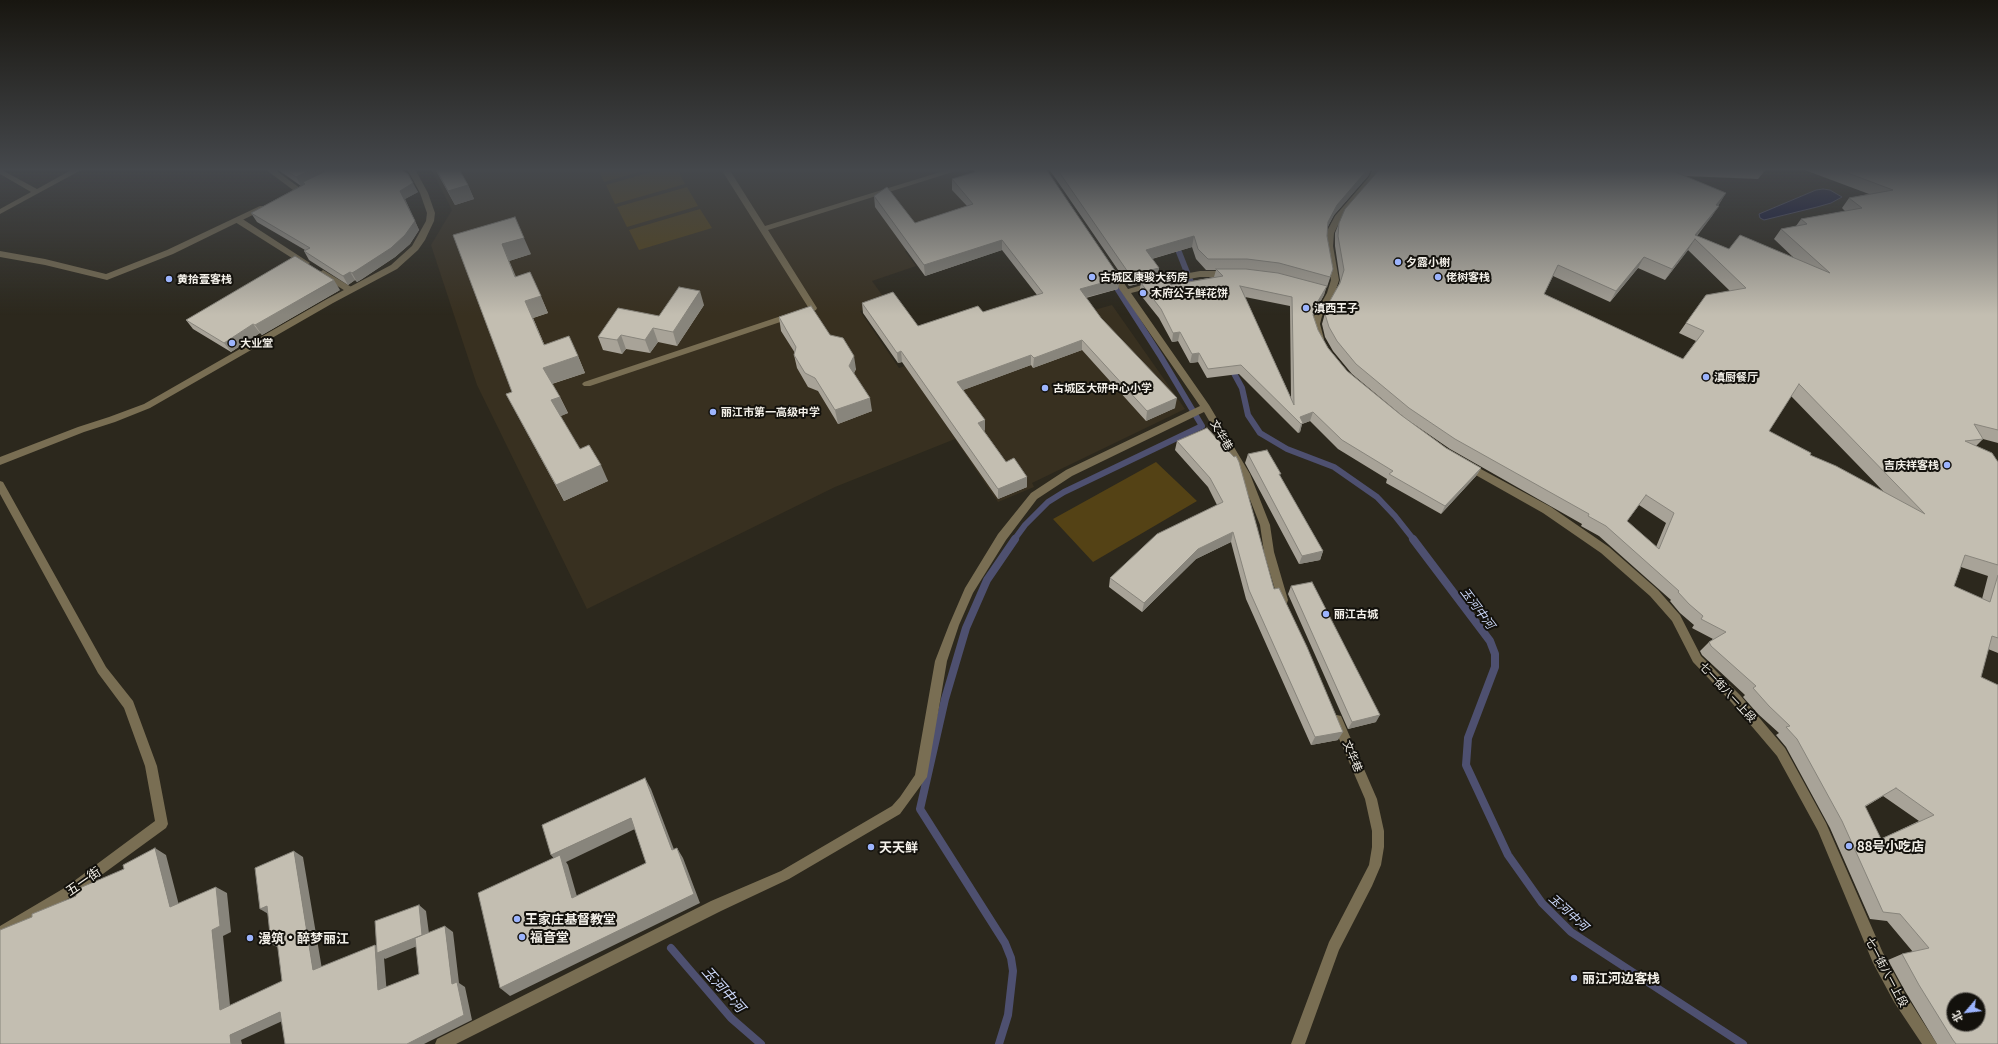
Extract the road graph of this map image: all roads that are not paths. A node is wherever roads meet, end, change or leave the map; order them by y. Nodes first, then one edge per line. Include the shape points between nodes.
1 (243, 218) edge
2 (429, 218) edge
3 (755, 218) edge
4 (799, 218) edge
5 (1338, 218) edge
6 (238, 220) junction
7 (762, 229) junction
8 (0, 254) edge
9 (1109, 267) edge
10 (1237, 274) edge
11 (350, 290) junction
12 (1126, 292) junction
13 (1326, 349) edge
14 (587, 384) dead end
15 (1206, 407) junction
16 (0, 460) edge
17 (1460, 461) edge
18 (0, 485) edge
19 (1288, 610) edge
20 (1334, 712) edge
21 (0, 933) edge
22 (442, 1044) edge
23 (1298, 1044) edge
24 (1930, 1044) edge

1 - 6 street
2 - 11 street via 427,229 415,248 394,267
3 - 7 street
4 - 7 street
5 - 13 street via 1330,232 1329,246 1335,280 1316,324
6 - 8 street via 146,263 107,277
6 - 11 street
7 - 14 street via 813,308
9 - 12 street, 文华巷
10 - 12 street via 1200,274
11 - 16 street via 147,406 112,420 81,428
12 - 15 street, 文华巷
15 - 19 street, 文华巷 via 1253,491 1265,525 1276,580
15 - 22 street via 1069,473 1034,496 1002,537 969,591 954,625 941,661 921,777 896,810 785,875 716,906
17 - 24 street, 七一街八一上段 via 1547,510 1605,550 1654,593 1676,618 1698,659 1782,752 1822,827 1878,958 1899,997
18 - 21 street, 五一街 via 102,670 129,705 151,766 162,824 70,891
20 - 23 street, 文华巷 via 1371,799 1378,831 1378,847 1368,882 1334,947

